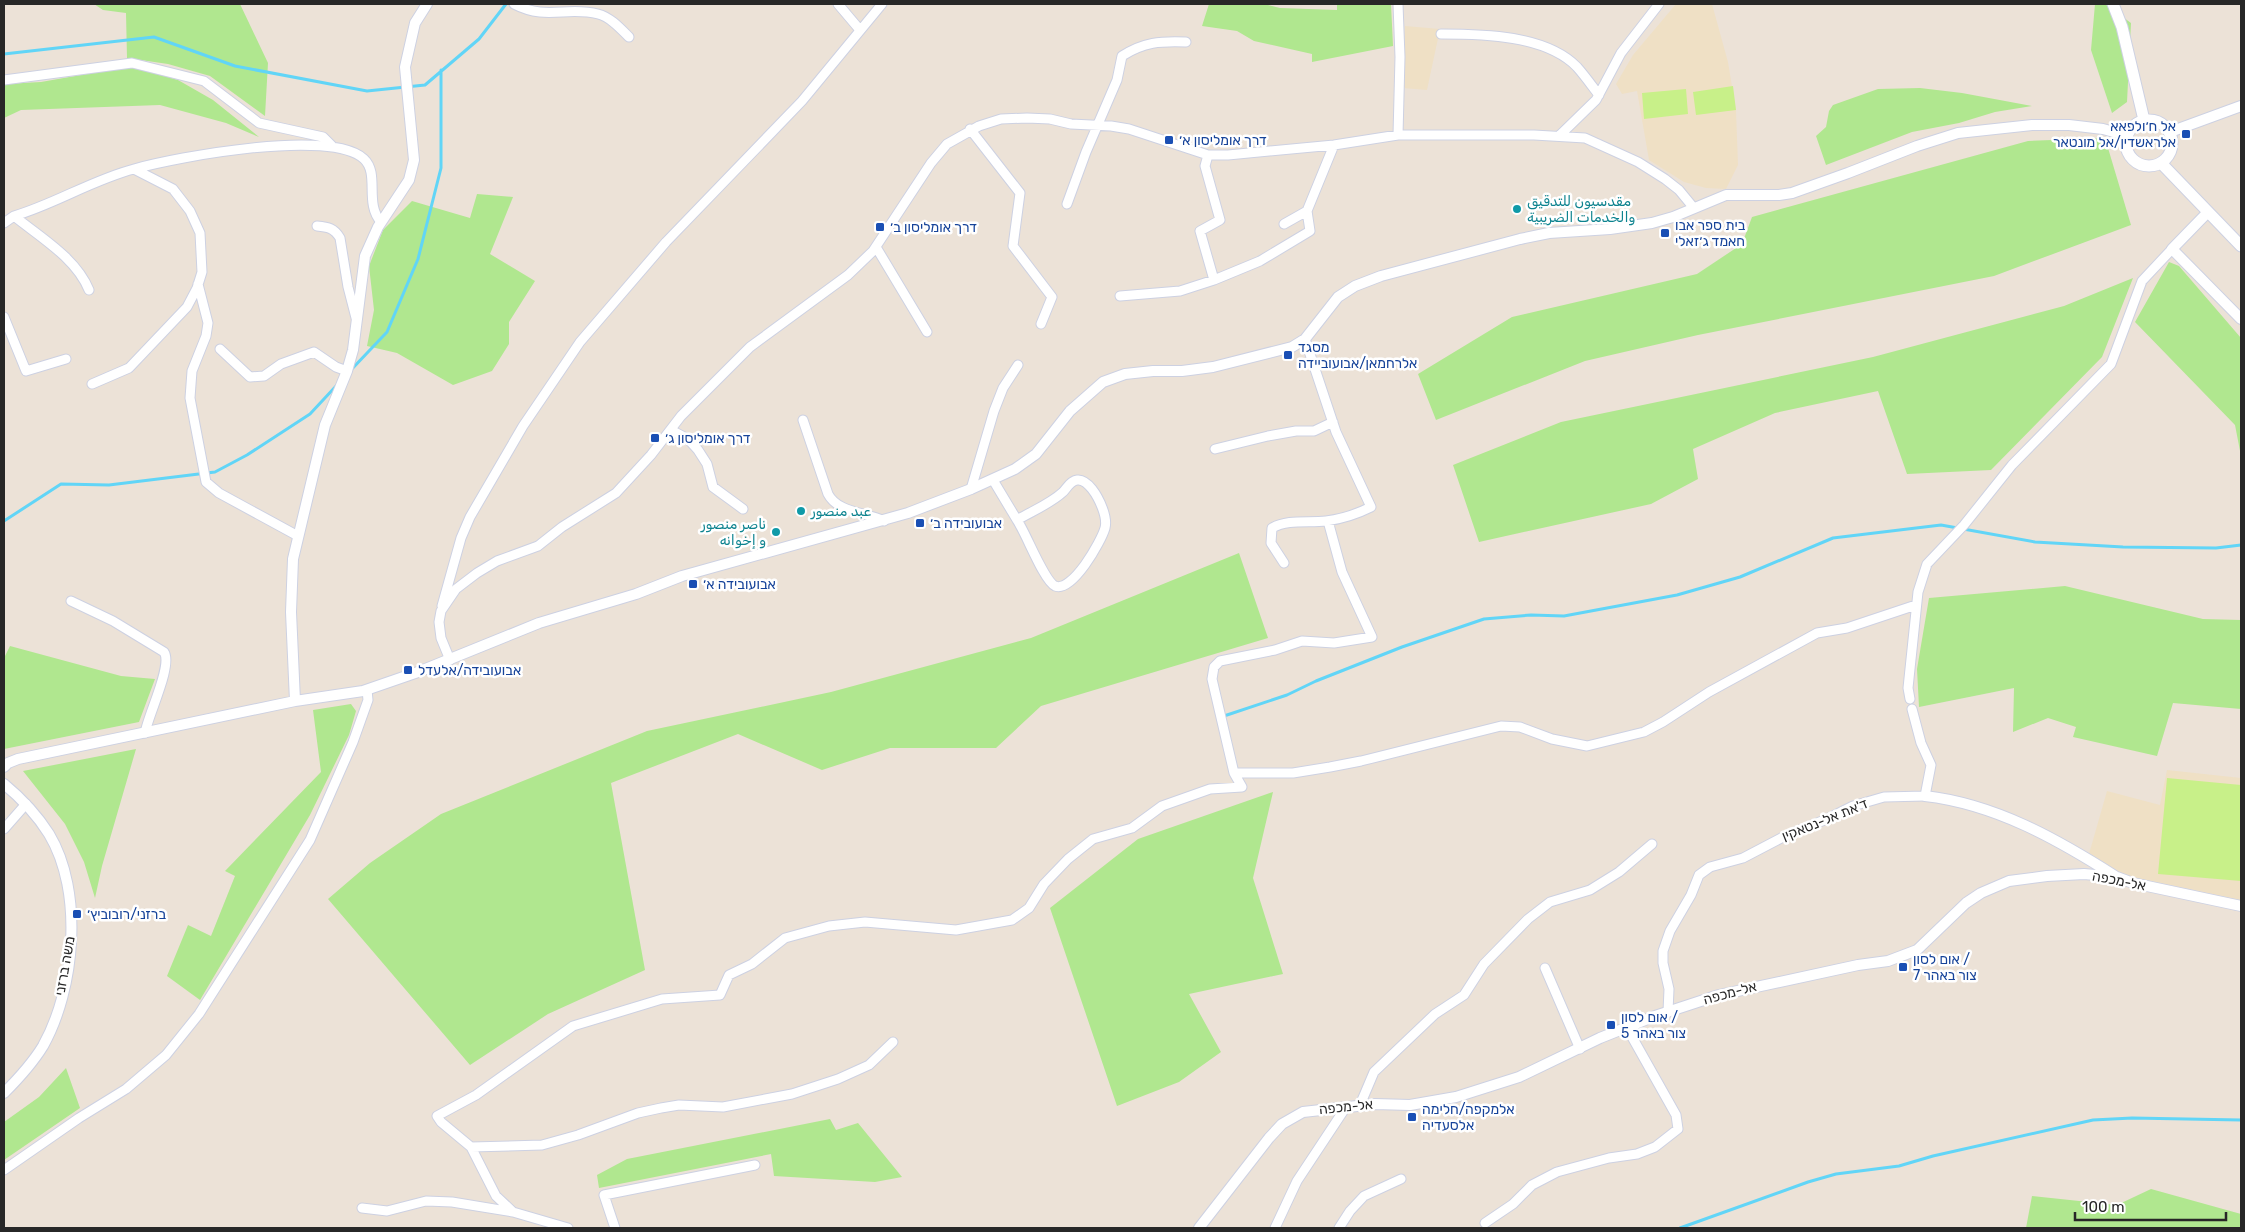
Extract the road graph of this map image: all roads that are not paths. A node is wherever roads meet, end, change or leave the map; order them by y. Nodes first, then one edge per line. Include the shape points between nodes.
1 (427, 4) edge
2 (514, 4) edge
3 (838, 4) edge
4 (882, 4) edge
5 (1398, 4) edge
6 (1659, 4) edge
7 (2113, 4) edge
8 (860, 30) junction
9 (1441, 34) dead end
10 (629, 37) dead end
11 (1186, 42) dead end
12 (4, 80) edge
13 (1599, 95) junction
14 (2241, 106) edge
15 (2144, 120) junction
16 (1098, 126) junction
17 (970, 129) junction
18 (2170, 132) junction
19 (1398, 134) junction
20 (1559, 136) junction
21 (2128, 136) junction
22 (1334, 145) junction
23 (332, 146) junction
24 (1208, 154) junction
25 (2161, 163) junction
26 (134, 169) junction
27 (1067, 204) dead end
28 (1693, 207) junction
29 (1307, 211) junction
30 (2208, 212) junction
31 (14, 216) junction
32 (381, 222) junction
33 (4, 223) edge
34 (1284, 224) dead end
35 (317, 226) dead end
36 (2241, 246) edge
37 (876, 247) junction
38 (2172, 249) junction
39 (1214, 280) junction
40 (198, 284) junction
41 (89, 290) dead end
42 (1120, 296) dead end
43 (4, 317) edge
44 (2241, 319) edge
45 (357, 321) junction
46 (1041, 324) dead end
47 (927, 332) dead end
48 (1305, 339) junction
49 (220, 349) dead end
50 (66, 359) dead end
51 (1018, 365) dead end
52 (348, 371) junction
53 (92, 384) dead end
54 (803, 420) dead end
55 (1333, 422) junction
56 (670, 430) junction
57 (1215, 449) dead end
58 (993, 480) junction
59 (971, 489) junction
60 (742, 509) dead end
61 (1017, 520) junction
62 (884, 521) junction
63 (1328, 521) junction
64 (298, 536) junction
65 (1284, 563) dead end
66 (71, 601) dead end
67 (1916, 605) junction
68 (441, 611) junction
69 (450, 660) junction
70 (366, 690) junction
71 (295, 701) junction
72 (145, 733) junction
73 (4, 767) edge
74 (1234, 773) junction
75 (4, 784) edge
76 (1925, 796) junction
77 (26, 804) junction
78 (4, 829) edge
79 (1652, 844) dead end
80 (2117, 877) junction
81 (2241, 906) edge
82 (1545, 968) dead end
83 (1668, 1012) junction
84 (1627, 1028) junction
85 (893, 1042) dead end
86 (1580, 1049) junction
87 (4, 1092) edge
88 (1360, 1105) junction
89 (1346, 1107) junction
90 (471, 1147) junction
91 (755, 1165) dead end
92 (4, 1170) edge
93 (1401, 1179) dead end
94 (362, 1208) dead end
95 (513, 1212) junction
96 (1485, 1223) dead end
97 (568, 1228) edge
98 (615, 1228) edge
99 (1199, 1228) edge
100 (1275, 1228) edge
101 (1339, 1228) edge

1 - 32 street via 415,23 405,66 414,160 409,180
2 - 10 street via 529,12 543,14 577,11 599,14
3 - 8 street
4 - 8 street
5 - 19 street
6 - 13 street via 1621,52
7 - 15 main road via 2122,27
8 - 68 street via 802,100 666,242 580,342 523,426 470,517
9 - 13 street via 1486,34 1554,52 1576,66
11 - 16 street via 1161,41 1136,47 1122,56 1117,80
12 - 23 street via 132,63 204,81 259,123 323,137
13 - 20 street
14 - 18 street
15 - 18 main road via 2159,122
15 - 21 main road via 2134,126
16 - 17 street via 1027,118 1001,120
16 - 24 street via 1129,129
16 - 27 street
17 - 37 street via 947,144 931,163
17 - 46 street via 1020,193 1013,246 1052,297
18 - 25 main road via 2172,146
19 - 20 street
19 - 22 street
20 - 28 street via 1585,138 1638,162 1679,190
21 - 25 main road via 2128,152 2132,158 2146,166
21 - 28 street via 2069,125 2032,125 1958,133 1792,193 1732,194
22 - 24 street
22 - 29 street
23 - 26 street via 250,148
23 - 32 street via 356,153 366,161 371,175 372,208
24 - 39 street via 1205,166 1220,220 1200,231
25 - 30 main road
26 - 31 street
26 - 40 street via 173,189 190,211 200,233 202,272
28 - 48 street via 1652,223 1549,233 1495,244 1380,276 1338,297
29 - 34 street
29 - 39 street via 1310,231 1260,262
30 - 36 main road
30 - 38 street
31 - 33 street
31 - 41 street via 69,261 84,276
32 - 45 street via 365,256
35 - 45 street via 328,227 340,238
37 - 47 street
37 - 56 street via 848,275 750,347
38 - 44 street
38 - 67 street via 2142,281 2111,364 2012,465 1964,525 1927,564
39 - 42 street via 1180,291
40 - 53 street via 187,307 129,368
40 - 64 street via 208,323 192,371 190,398 206,482 219,493
43 - 50 street via 26,371
45 - 52 street
48 - 55 street
48 - 58 street via 1269,354 1213,367 1125,374 1103,382 1070,411 1036,454
49 - 52 street via 250,377 264,376 280,364 314,352
51 - 59 street via 1003,388 994,411
52 - 64 street via 324,425
54 - 62 street via 832,503
55 - 57 street via 1314,431 1268,436
55 - 63 street via 1371,507
56 - 60 street via 688,439 707,464 713,487
56 - 68 street via 616,493 562,526 538,546 497,561 477,573 456,589
58 - 59 street
58 - 61 street
59 - 62 street
61 - 61 street via 1047,579 1055,586 1064,585 1091,559 1105,527 1095,493 1086,483 1077,480
62 - 69 street via 682,576 636,594 540,623
63 - 65 street via 1282,522 1272,528 1271,543
63 - 74 street via 1342,572 1372,637 1334,643 1302,641 1220,661 1214,667 1212,679
64 - 71 street via 293,559 291,612
66 - 72 street via 113,621 167,657 167,666
67 - 74 street via 1847,628 1817,633 1644,732 1613,740 1587,746 1552,740 1520,727 1500,726 1293,773
67 - 76 street via 1908,688 1920,743 1931,765
68 - 69 street via 441,638
69 - 70 street
70 - 71 street
70 - 92 street via 368,700 353,742 310,840 187,1029 166,1055 126,1089
71 - 72 street
72 - 73 street via 18,759
74 - 90 street via 1242,786 1210,789 1162,806 1132,828 1093,839 1044,884 1029,908 1012,920 956,930 865,922 829,926 785,938 752,964 729,975 720,995 662,999 573,1026 476,1095 437,1116
75 - 77 street, משה ברזני
76 - 80 street, ד'את אל-נטאקין via 2019,822
76 - 83 street, ד'את אל-נטאקין via 1884,798 1854,806 1784,836 1743,858 1710,867 1699,875 1662,951 1669,990
77 - 78 street
77 - 87 street, משה ברזני via 50,835 66,878 71,903 71,946 63,990 44,1044 35,1059
79 - 88 street via 1619,872 1590,890 1550,902 1528,919 1484,964 1464,995 1435,1014 1374,1072
80 - 81 street, אל-מכפה
80 - 83 street, אל-מכפה via 2084,874 2009,881 1966,903 1917,950 1888,961 1719,995
82 - 86 street
83 - 84 street, אל-מכפה
84 - 86 street, אל-מכפה
84 - 96 street via 1676,1115 1678,1129 1655,1147 1637,1154 1557,1172 1532,1184 1513,1204
85 - 90 street via 869,1065 792,1094 723,1107 679,1105 661,1108 542,1145
86 - 88 street, אל-מכפה via 1519,1077 1456,1097 1410,1104
88 - 89 street, אל-מכפה
89 - 99 street, אל-מכפה via 1303,1112 1282,1124
89 - 100 street via 1297,1181
90 - 95 street via 496,1196
91 - 98 street via 604,1195
93 - 101 street via 1364,1196
94 - 95 street via 387,1211 426,1201
95 - 97 street

